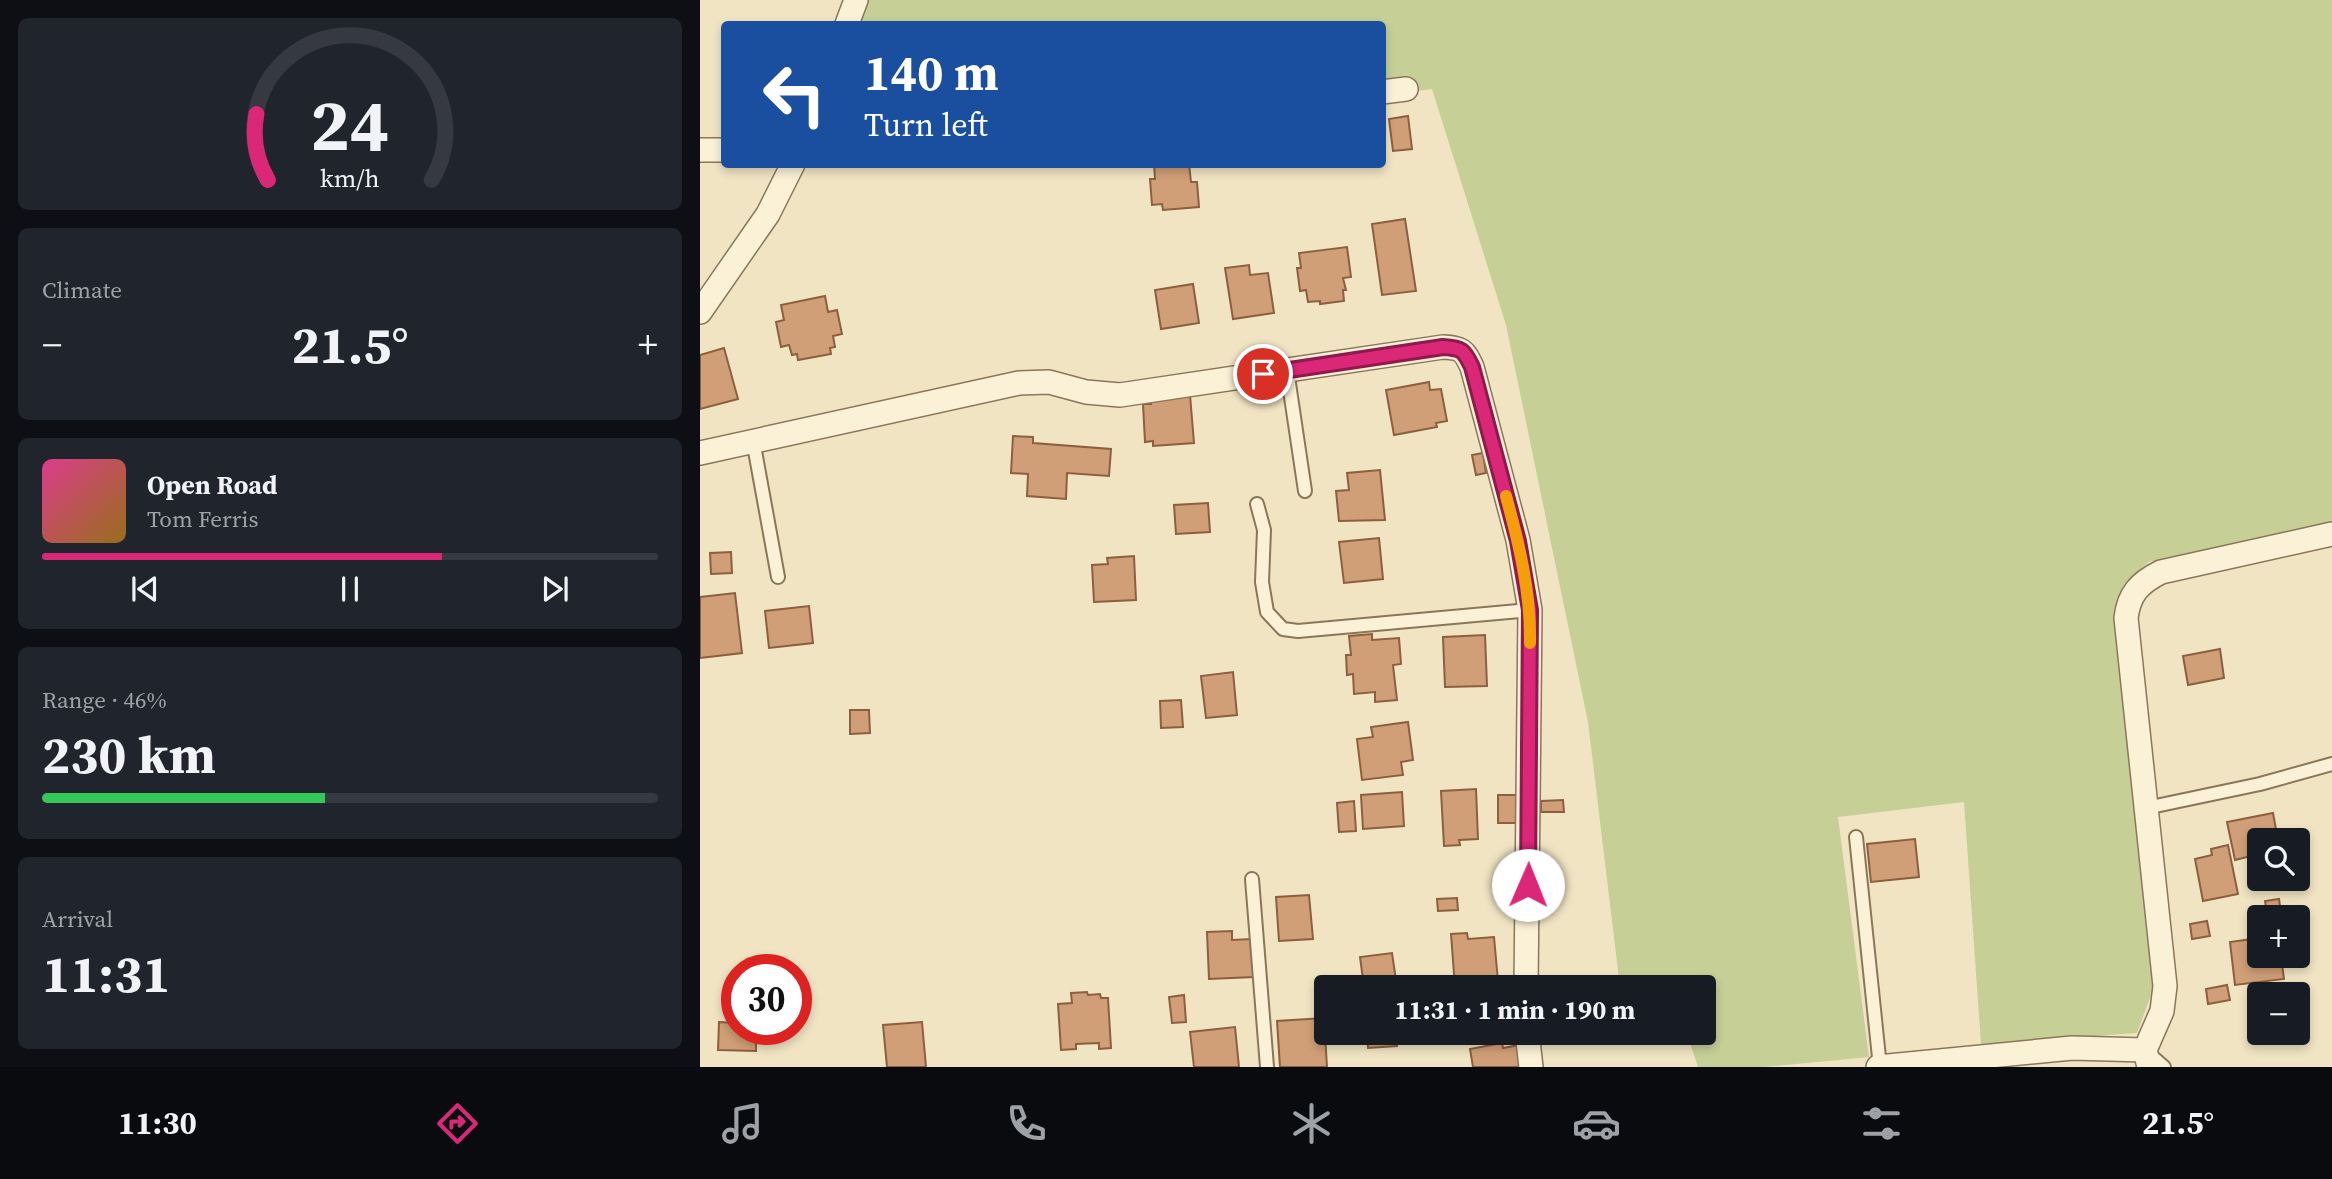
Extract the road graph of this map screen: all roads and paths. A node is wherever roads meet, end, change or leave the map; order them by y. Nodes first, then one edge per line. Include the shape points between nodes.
1 (856, 0) edge
2 (848, 21) edge
3 (1406, 89) dead end
4 (1386, 92) edge
5 (700, 150) edge
6 (721, 150) edge
7 (791, 168) edge
8 (700, 312) edge
9 (1287, 370) junction
10 (753, 440) junction
11 (700, 453) edge
12 (1305, 491) dead end
13 (1257, 505) dead end
14 (2332, 534) edge
15 (778, 577) dead end
16 (1530, 610) junction
17 (2332, 764) edge
18 (2146, 808) junction
19 (1856, 837) dead end
20 (1252, 879) dead end
21 (1526, 975) edge
22 (1528, 1045) edge
23 (2147, 1059) edge
24 (2003, 1061) edge
25 (1958, 1063) edge
26 (1267, 1067) edge
27 (1531, 1067) edge
28 (1879, 1067) edge
29 (2164, 1067) edge

1 - 2 street
3 - 4 street
5 - 6 street
7 - 8 street via 768,214
9 - 10 street via 1120,395 1049,382 1019,383
9 - 12 lane
9 - 16 street via 1459,348 1472,367 1518,541
10 - 11 street
10 - 15 lane
13 - 16 lane via 1264,530 1262,582 1267,612 1283,629
14 - 18 street via 2161,572 2137,587 2126,618
16 - 21 street
17 - 18 lane
18 - 23 street via 2165,986
19 - 28 lane
20 - 26 lane
22 - 27 street
23 - 24 street via 2072,1048
23 - 29 lane
24 - 25 street
25 - 28 street

